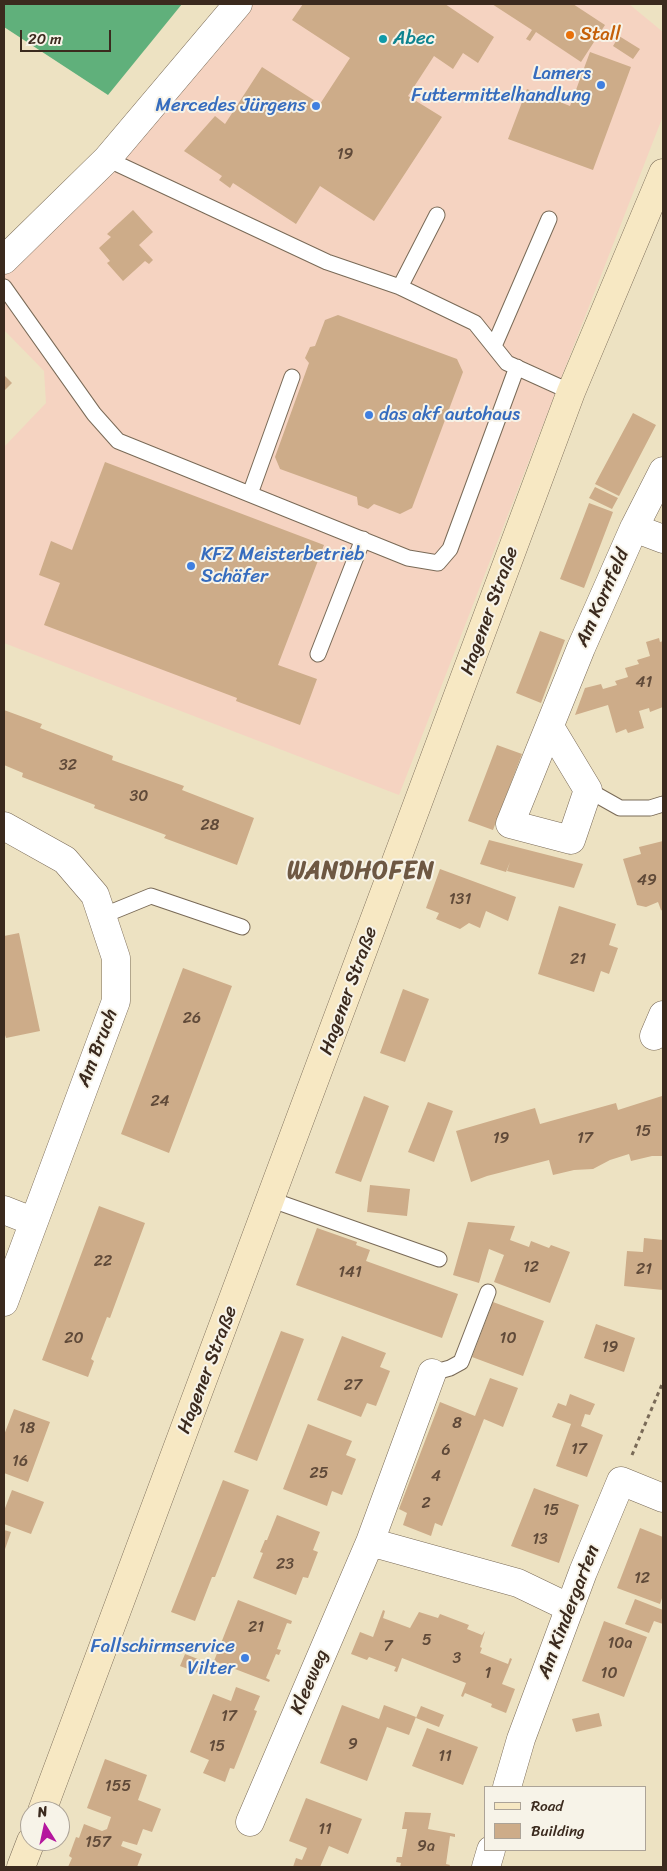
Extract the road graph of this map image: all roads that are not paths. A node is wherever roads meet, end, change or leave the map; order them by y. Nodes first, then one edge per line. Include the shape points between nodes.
1 (238, 4) edge
2 (107, 159) junction
3 (663, 173) edge
4 (437, 215) dead end
5 (549, 219) dead end
6 (4, 260) edge
7 (4, 287) edge
8 (400, 287) junction
9 (494, 346) junction
10 (517, 367) junction
11 (292, 377) dead end
12 (571, 392) junction
13 (663, 471) edge
14 (250, 494) junction
15 (634, 528) junction
16 (363, 539) junction
17 (663, 539) edge
18 (318, 654) dead end
19 (550, 728) junction
20 (588, 790) junction
21 (663, 804) edge
22 (4, 826) edge
23 (102, 916) junction
24 (242, 927) dead end
25 (272, 1200) junction
26 (4, 1210) edge
27 (32, 1221) junction
28 (439, 1259) dead end
29 (488, 1292) dead end
30 (4, 1302) edge
31 (432, 1374) joint
32 (663, 1498) edge
33 (370, 1542) junction
34 (570, 1608) junction
35 (507, 1786) edge
36 (46, 1801) edge
37 (250, 1822) dead end
38 (27, 1851) edge
39 (490, 1851) edge
40 (21, 1867) edge
41 (486, 1867) edge

1 - 2 street
2 - 6 street
2 - 8 lane via 327,262
3 - 12 main road, Hagener Straße
4 - 8 lane
5 - 9 lane
7 - 14 lane via 94,414 118,441
8 - 9 lane via 475,323
9 - 10 lane via 507,363
10 - 12 lane
10 - 16 lane via 450,549 438,563 408,558
11 - 14 lane
12 - 25 main road, Hagener Straße
13 - 15 street, Am Kornfeld
14 - 16 lane
15 - 17 street
15 - 19 street, Am Kornfeld
16 - 18 lane
19 - 20 street
19 - 20 street, Am Kornfeld via 510,824 571,840
20 - 21 lane via 620,808 650,808
22 - 23 street, Am Bruch via 64,860 95,895
23 - 24 lane via 151,896
23 - 27 street, Am Bruch via 116,958 116,1001
25 - 28 lane
25 - 36 main road, Hagener Straße
26 - 27 street
27 - 30 street, Am Bruch
29 - 31 lane via 461,1362
31 - 33 street, Kleeweg
32 - 34 street, Am Kindergarten via 621,1481
33 - 34 street via 518,1583
33 - 37 street, Kleeweg
34 - 35 street, Am Kindergarten via 521,1739
38 - 40 main road
39 - 41 street

